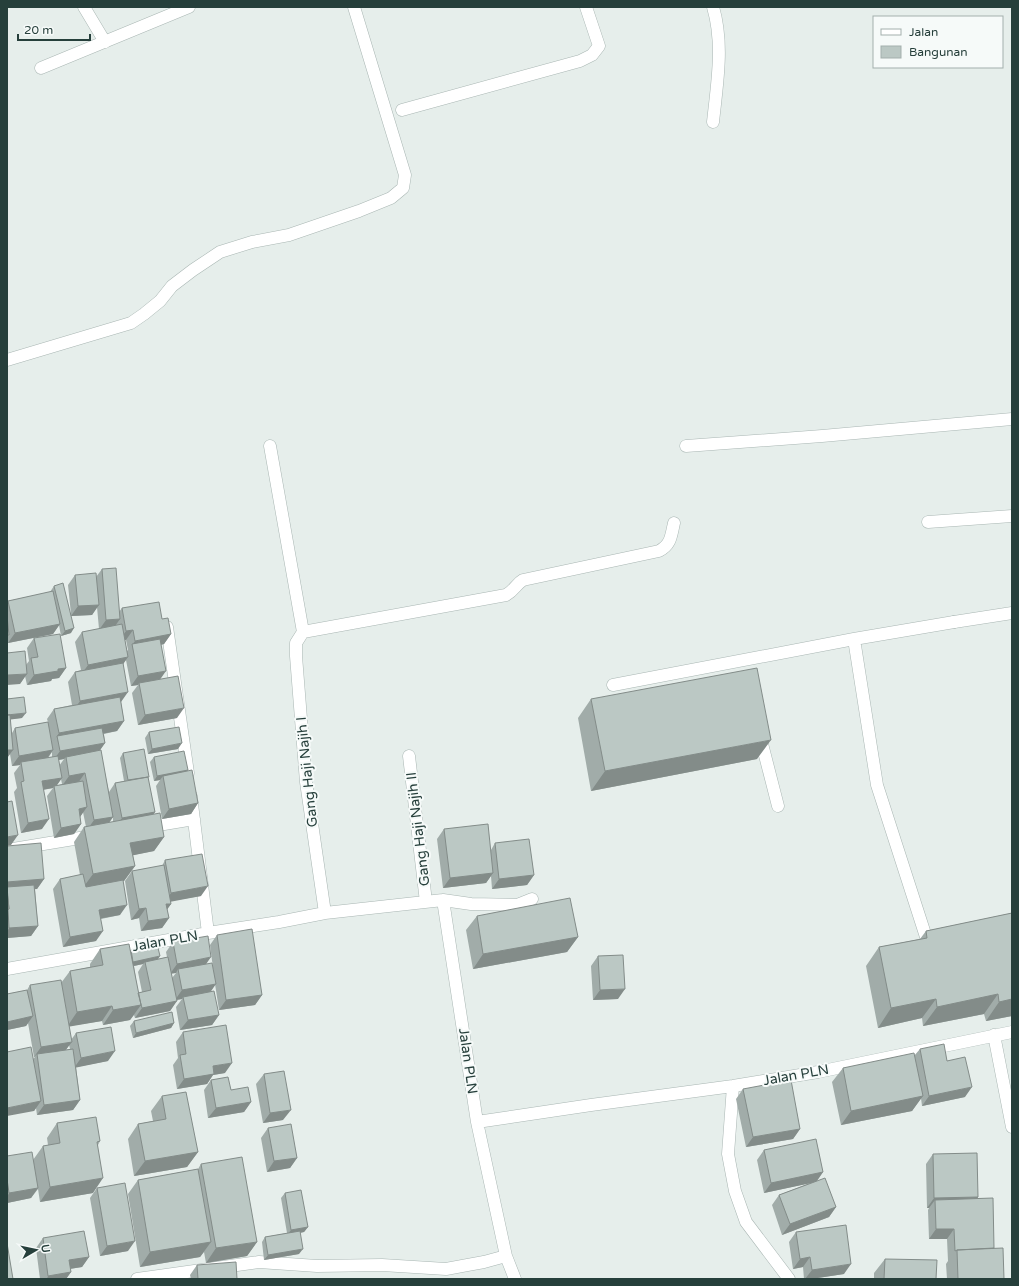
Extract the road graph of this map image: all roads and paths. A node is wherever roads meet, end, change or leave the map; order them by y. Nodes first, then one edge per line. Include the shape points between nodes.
1 (84, 7) edge
2 (189, 7) edge
3 (354, 7) edge
4 (586, 7) edge
5 (713, 7) edge
6 (105, 42) junction
7 (41, 68) dead end
8 (402, 110) dead end
9 (713, 122) dead end
10 (7, 360) edge
11 (1012, 419) edge
12 (270, 446) dead end
13 (686, 446) dead end
14 (1012, 516) edge
15 (928, 522) dead end
16 (674, 523) dead end
17 (1012, 613) edge
18 (167, 627) edge
19 (303, 632) junction
20 (854, 639) junction
21 (613, 685) dead end
22 (756, 722) edge
23 (409, 756) dead end
24 (778, 806) dead end
25 (194, 819) junction
26 (132, 829) edge
27 (100, 834) edge
28 (7, 850) edge
29 (532, 899) dead end
30 (443, 900) junction
31 (426, 902) junction
32 (325, 913) junction
33 (208, 933) junction
34 (926, 937) edge
35 (7, 970) edge
36 (1012, 1032) edge
37 (994, 1035) junction
38 (733, 1086) junction
39 (477, 1122) junction
40 (1012, 1127) edge
41 (506, 1256) junction
42 (175, 1276) edge
43 (138, 1279) edge
44 (515, 1279) edge
45 (790, 1279) edge

1 - 6 street
2 - 6 street
3 - 10 street via 405,174 403,188 391,198 359,211 290,235 252,242 220,252 172,286 160,302 131,323
4 - 8 street via 600,46 592,55 580,61
5 - 9 street via 717,20 719,50
6 - 7 street
11 - 13 street
12 - 19 street
14 - 15 street
16 - 19 street via 667,547 659,551 523,580 506,595
17 - 20 street
18 - 25 street
19 - 32 street, Gang Haji Najih I via 296,643 296,664 306,782
20 - 21 street via 741,665
20 - 34 street via 877,785
22 - 24 street
23 - 31 street, Gang Haji Najih II
25 - 26 street
25 - 33 street
27 - 28 street
29 - 30 street via 509,905
30 - 31 street, Jalan PLN
30 - 39 street, Jalan PLN
31 - 32 street, Jalan PLN
32 - 33 street, Jalan PLN
33 - 35 street, Jalan PLN
36 - 37 street, Jalan PLN
37 - 38 street, Jalan PLN via 818,1072
37 - 40 street
38 - 39 street, Jalan PLN
38 - 45 street via 728,1154 735,1191 746,1222
39 - 41 street
41 - 42 street via 446,1269 259,1262
41 - 44 street
42 - 43 street

